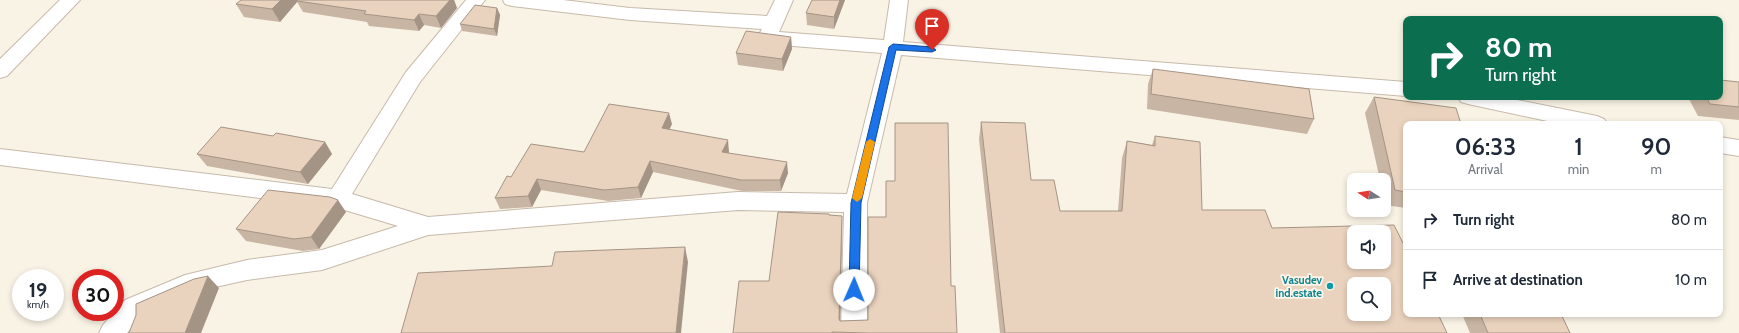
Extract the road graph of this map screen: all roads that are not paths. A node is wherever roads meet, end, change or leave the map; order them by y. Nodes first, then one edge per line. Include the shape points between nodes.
1 (71, 0) edge
2 (476, 0) edge
3 (512, 0) edge
4 (784, 0) edge
5 (899, 0) edge
6 (774, 22) junction
7 (893, 47) junction
8 (0, 71) edge
9 (1403, 89) edge
10 (1482, 100) edge
11 (1583, 121) edge
12 (1723, 146) edge
13 (1739, 148) edge
14 (0, 157) edge
15 (338, 199) junction
16 (856, 203) junction
17 (428, 226) junction
18 (112, 333) edge
19 (854, 333) edge

1 - 8 street
2 - 15 street via 413,77
3 - 6 street via 630,14
4 - 6 street
5 - 7 street
6 - 7 street via 767,38
7 - 9 street
7 - 16 street
10 - 11 street
12 - 13 street
14 - 15 street
15 - 17 street
16 - 17 street via 738,200
16 - 19 street
17 - 18 street via 322,260 247,270 194,282 134,307

